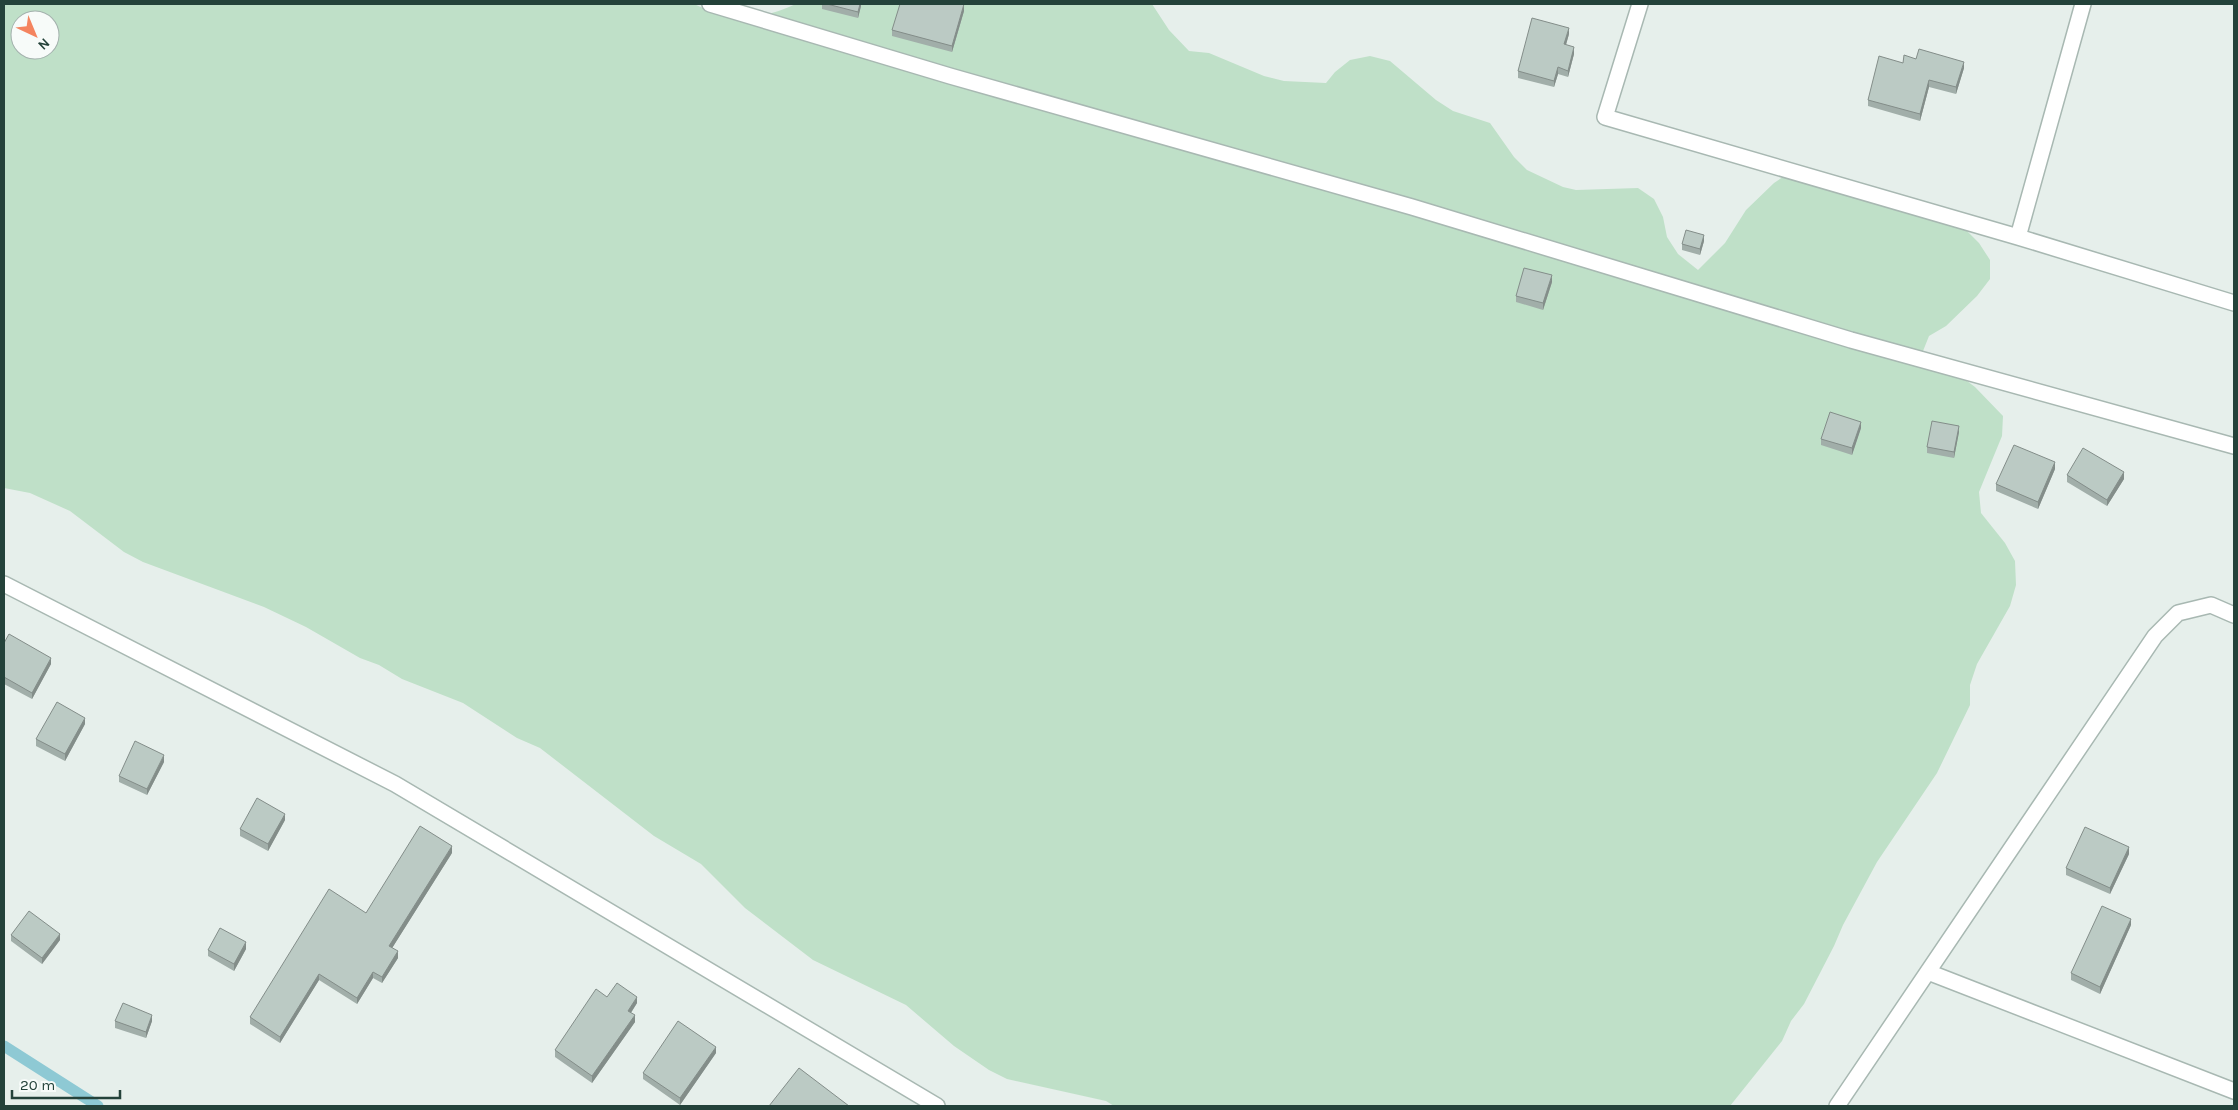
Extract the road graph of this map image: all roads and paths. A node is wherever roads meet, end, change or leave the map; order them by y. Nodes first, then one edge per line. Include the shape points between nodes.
1 (710, 4) edge
2 (1640, 4) edge
3 (2083, 4) edge
4 (2018, 237) junction
5 (2234, 303) edge
6 (2234, 446) edge
7 (4, 584) edge
8 (2234, 615) edge
9 (1928, 972) junction
10 (2234, 1091) edge
11 (937, 1106) edge
12 (1837, 1106) edge

1 - 6 street via 1412,207 1851,340
2 - 4 street via 1605,117
3 - 4 street
4 - 5 street
7 - 11 street via 395,784
8 - 9 street via 2212,605 2178,613 2155,636
9 - 10 street
9 - 12 street

